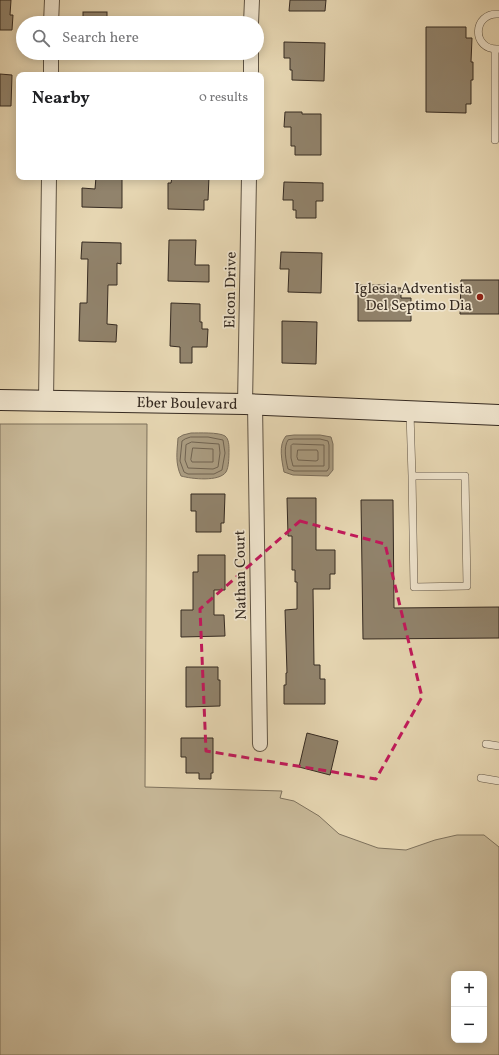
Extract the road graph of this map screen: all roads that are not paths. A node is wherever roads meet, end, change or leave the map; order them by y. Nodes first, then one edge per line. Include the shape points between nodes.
1 (52, 0) edge
2 (252, 0) edge
3 (499, 14) edge
4 (51, 16) edge
5 (252, 16) edge
6 (497, 49) edge
7 (51, 60) edge
8 (251, 60) edge
9 (51, 72) edge
10 (251, 72) edge
11 (495, 140) dead end
12 (49, 180) edge
13 (249, 180) edge
14 (0, 400) edge
15 (46, 401) junction
16 (250, 404) junction
17 (499, 406) edge
18 (374, 409) junction
19 (410, 410) junction
20 (499, 415) edge
21 (412, 476) junction
22 (260, 744) dead end
23 (486, 744) dead end
24 (499, 746) edge
25 (481, 778) dead end
26 (499, 781) edge

1 - 4 street
2 - 5 street
3 - 6 lane via 484,18 478,28 483,45
6 - 11 lane
7 - 9 street
8 - 10 street
12 - 15 street
13 - 16 street, Elcon Drive
14 - 15 street, Eber Boulevard
15 - 16 street, Eber Boulevard
16 - 18 street, Eber Boulevard
16 - 22 street, Nathan Court
17 - 18 street, Eber Boulevard
18 - 19 street, Eber Boulevard
19 - 20 street, Eber Boulevard
19 - 21 lane
21 - 21 lane via 465,476 467,586 414,586
23 - 24 lane
25 - 26 lane

